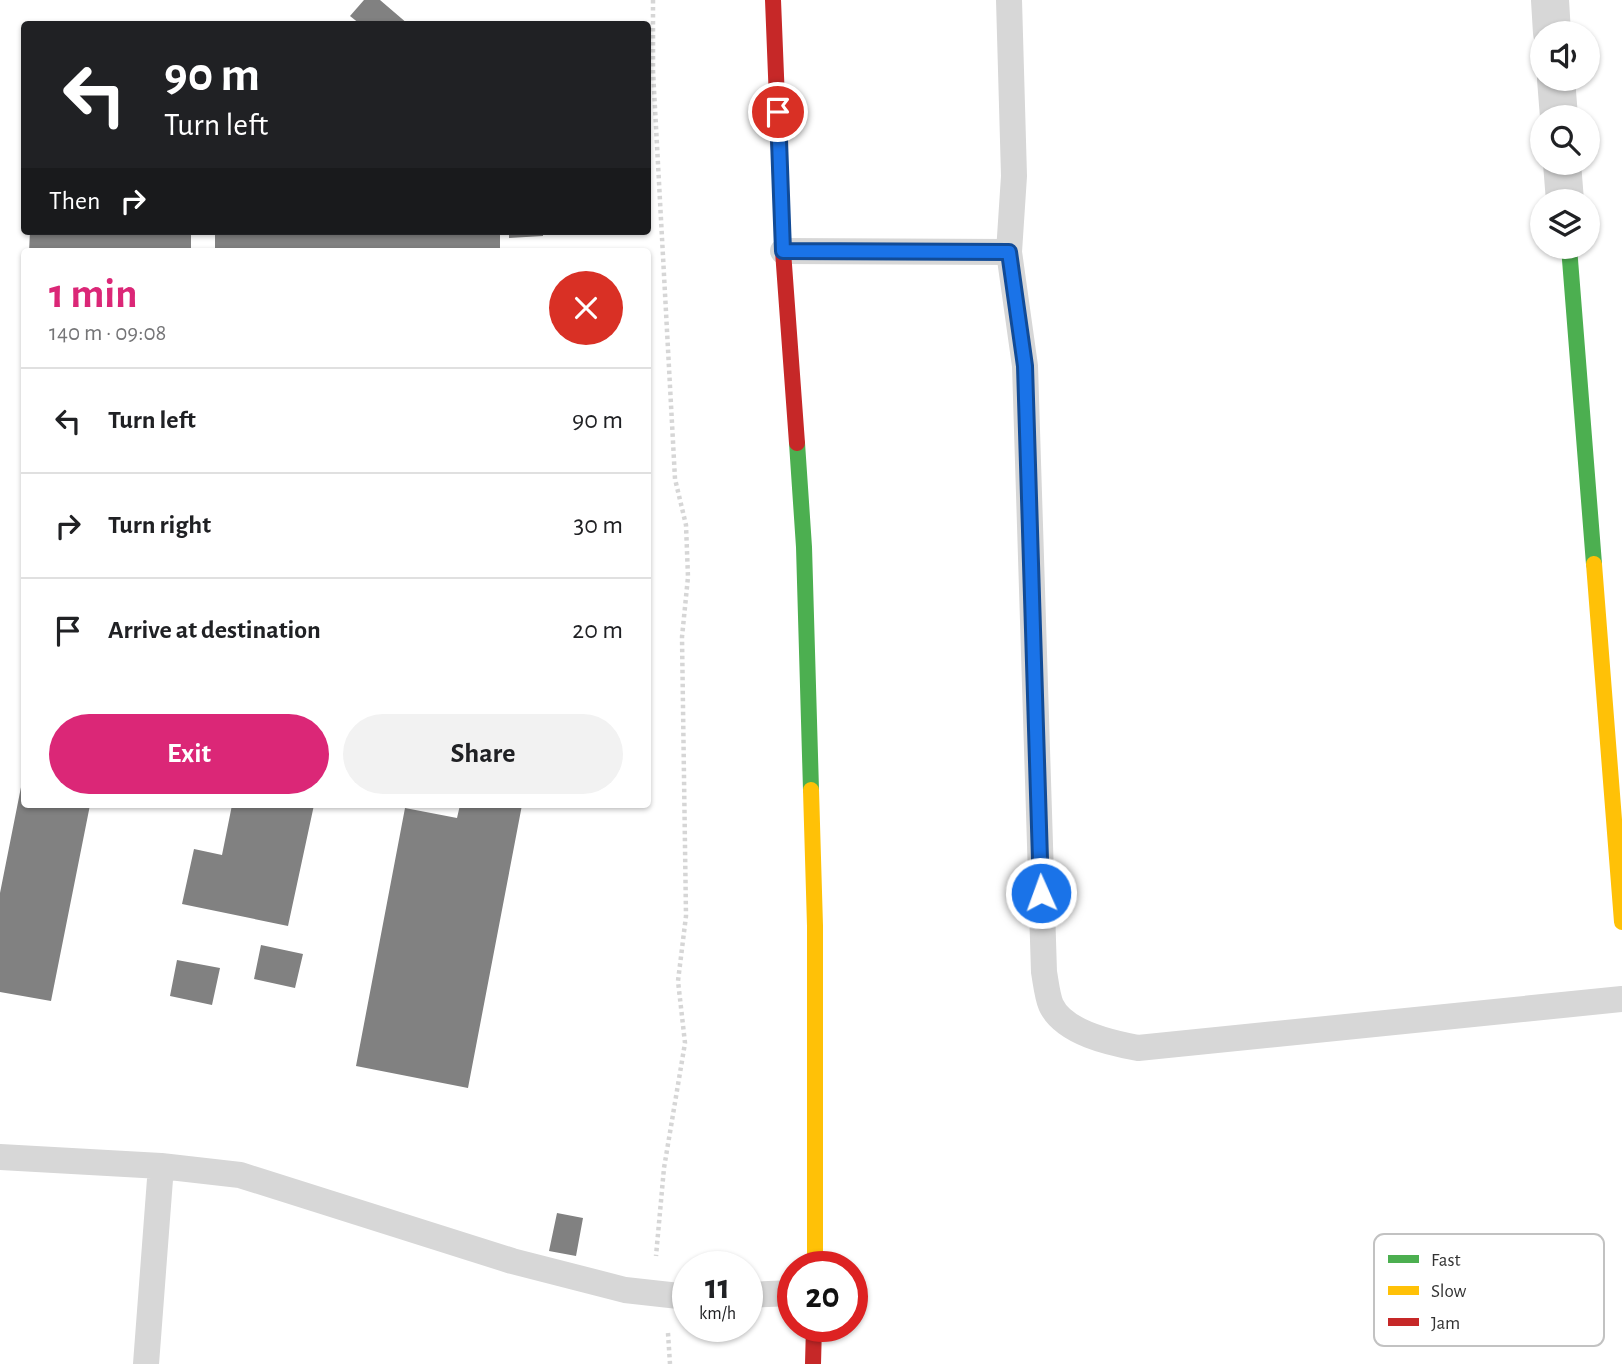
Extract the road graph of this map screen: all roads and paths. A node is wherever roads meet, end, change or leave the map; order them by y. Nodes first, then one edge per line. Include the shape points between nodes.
1 (653, 0) edge
2 (774, 0) edge
3 (1009, 0) edge
4 (1549, 0) edge
5 (1551, 21) edge
6 (783, 251) junction
7 (1009, 252) junction
8 (1570, 259) edge
9 (1622, 922) edge
10 (1622, 999) edge
11 (0, 1157) edge
12 (161, 1166) junction
13 (815, 1251) edge
14 (661, 1295) junction
15 (672, 1296) edge
16 (814, 1342) edge
17 (146, 1364) edge
18 (813, 1364) edge

1 - 14 path via 675,479 686,525 688,577 681,637 686,916 678,981 685,1043 664,1168 655,1267
2 - 6 main road
3 - 7 lane via 1014,176
4 - 5 street
6 - 7 lane
6 - 13 main road via 804,547 815,926
7 - 10 lane via 1025,366 1044,972 1051,1007 1075,1029 1105,1042 1138,1048
8 - 9 main road
11 - 12 lane
12 - 14 lane via 240,1175 512,1261
12 - 17 lane
14 - 15 lane
16 - 18 main road

